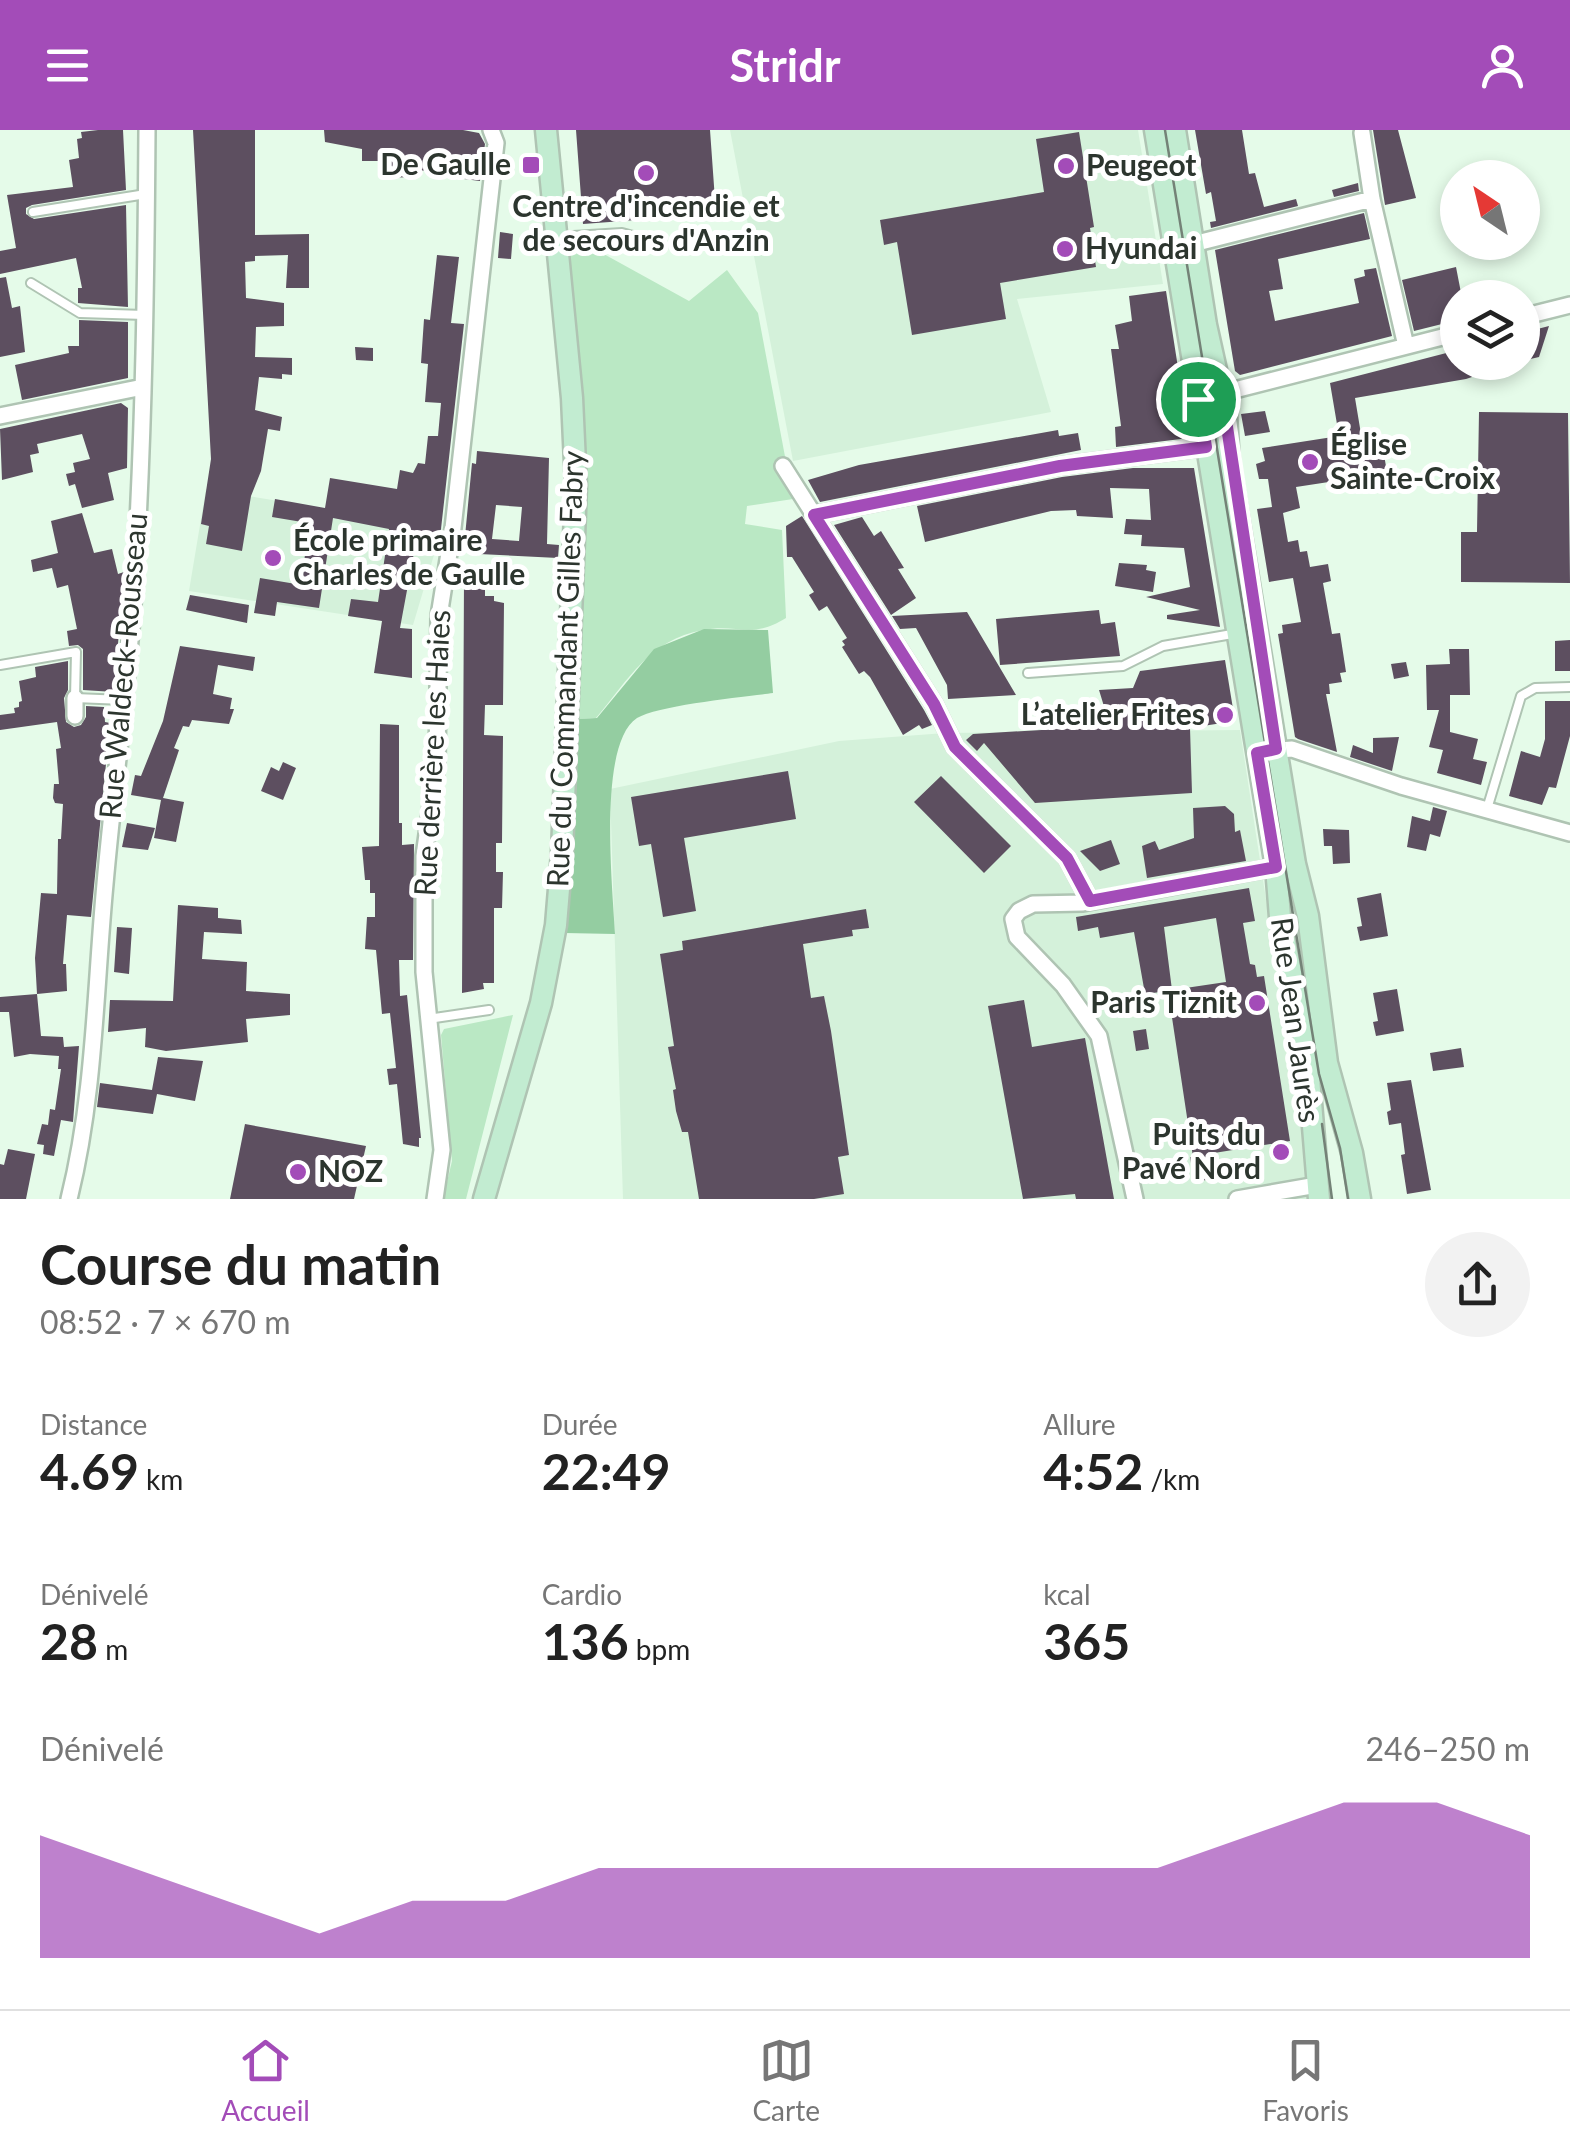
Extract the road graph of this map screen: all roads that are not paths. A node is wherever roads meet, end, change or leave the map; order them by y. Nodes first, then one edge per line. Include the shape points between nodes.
1 (147, 130) edge
2 (491, 130) edge
3 (546, 130) edge
4 (1155, 130) edge
5 (1174, 130) edge
6 (1362, 133) dead end
7 (146, 194) junction
8 (1372, 199) junction
9 (33, 212) dead end
10 (557, 237) junction
11 (648, 240) dead end
12 (1193, 244) junction
13 (31, 282) dead end
14 (1570, 305) edge
15 (1540, 312) edge
16 (145, 315) junction
17 (1440, 338) edge
18 (1406, 346) junction
19 (143, 388) junction
20 (1222, 394) junction
21 (1198, 399) junction
22 (0, 416) edge
23 (1206, 447) junction
24 (784, 466) dead end
25 (814, 515) junction
26 (1238, 633) junction
27 (0, 665) edge
28 (1028, 673) dead end
29 (1570, 687) edge
30 (76, 698) junction
31 (124, 700) junction
32 (75, 716) dead end
33 (1266, 751) junction
34 (1487, 809) junction
35 (1570, 832) edge
36 (1276, 867) junction
37 (1090, 901) junction
38 (489, 1010) dead end
39 (428, 1019) junction
40 (1318, 1192) edge
41 (70, 1199) edge
42 (435, 1199) edge
43 (484, 1199) edge
44 (1135, 1199) edge
45 (1237, 1199) edge
46 (1360, 1199) edge

1 - 7 street, Rue Waldeck-Rousseau
2 - 39 street, Rue derrière les Haies via 496,143 440,616 438,747 424,856
3 - 10 main road, Rue du Commandant Gilles Fabry
4 - 21 main road, Rue Jean Jaurès
5 - 12 main road
6 - 8 street
7 - 9 lane
7 - 16 street, Rue Waldeck-Rousseau
8 - 12 street
8 - 18 street
10 - 11 lane via 614,232
10 - 43 main road, Rue du Commandant Gilles Fabry via 576,485 561,876 542,1004
12 - 20 main road
13 - 16 lane via 80,314
14 - 15 street
16 - 19 street, Rue Waldeck-Rousseau
17 - 18 street
18 - 20 street
19 - 22 street
19 - 31 street, Rue Waldeck-Rousseau
20 - 21 street
20 - 33 main road
21 - 23 main road, Rue Jean Jaurès
23 - 25 street via 1060,466
23 - 26 main road, Rue Jean Jaurès
24 - 25 street
25 - 37 street via 955,747 1067,858
26 - 28 lane via 1162,646 1123,666
26 - 33 main road, Rue Jean Jaurès
27 - 30 lane via 76,652
29 - 34 lane via 1535,688 1521,696
30 - 31 lane
30 - 32 street
31 - 41 street, Rue Waldeck-Rousseau via 91,1080
33 - 34 street via 1292,749
33 - 36 main road, Rue Jean Jaurès
33 - 46 main road via 1308,916 1328,1063
34 - 35 street
36 - 37 street
36 - 40 main road, Rue Jean Jaurès via 1308,1069
37 - 44 street via 1027,906 1013,927 1099,1036
38 - 39 lane
39 - 42 street, Rue derrière les Haies via 442,1150
40 - 45 street

